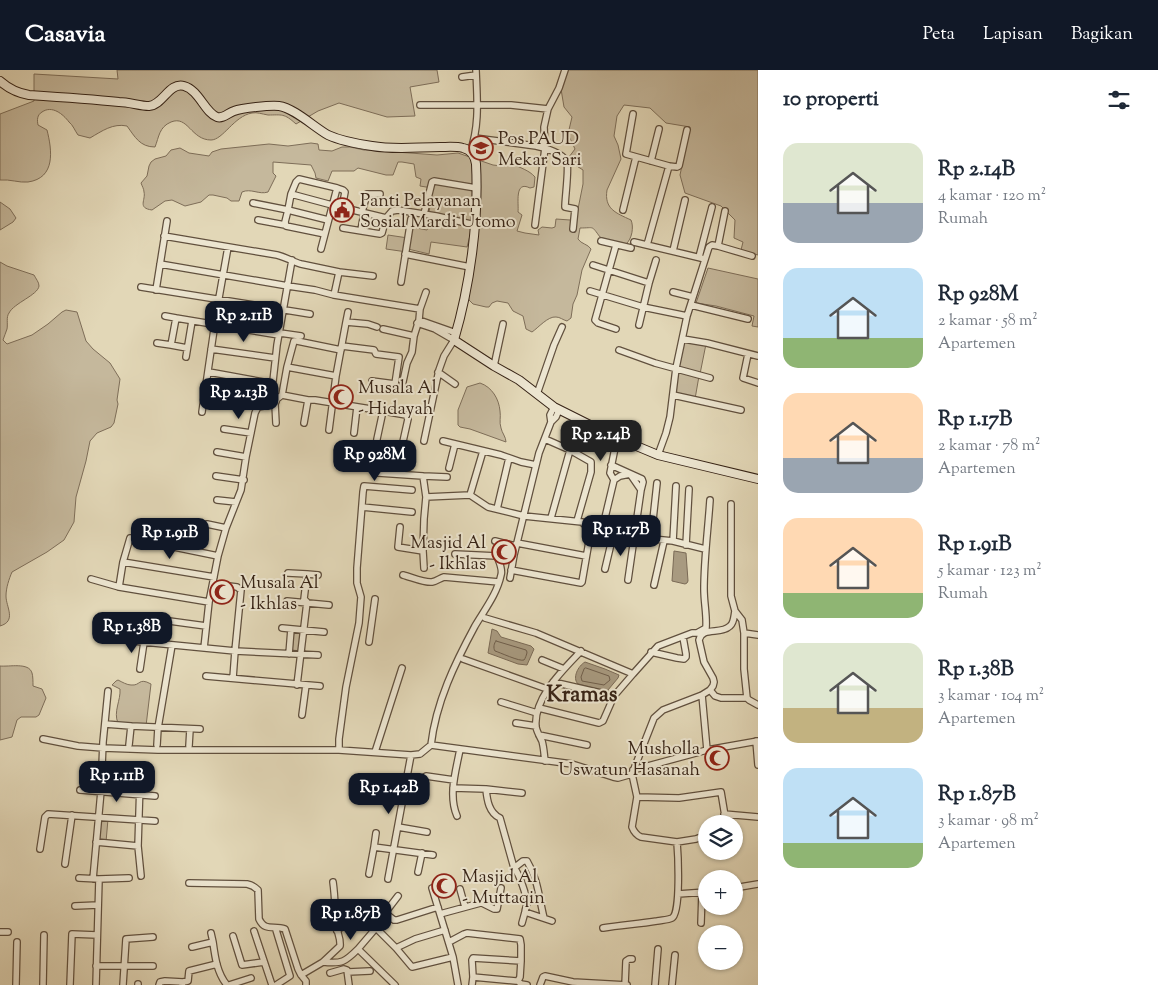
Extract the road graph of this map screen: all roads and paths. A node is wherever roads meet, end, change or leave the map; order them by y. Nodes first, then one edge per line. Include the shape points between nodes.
1 (565, 70) edge
2 (476, 72) edge
3 (462, 77) dead end
4 (0, 81) edge
5 (420, 105) dead end
6 (477, 106) junction
7 (548, 109) junction
8 (633, 114) dead end
9 (659, 128) dead end
10 (687, 130) dead end
11 (475, 138) junction
12 (545, 148) junction
13 (470, 152) junction
14 (636, 157) junction
15 (650, 161) junction
16 (669, 166) junction
17 (337, 188) junction
18 (476, 188) junction
19 (291, 194) junction
20 (380, 194) dead end
21 (685, 200) dead end
22 (253, 203) dead end
23 (332, 205) junction
24 (712, 207) dead end
25 (342, 208) junction
26 (288, 210) junction
27 (623, 210) dead end
28 (725, 211) dead end
29 (363, 213) junction
30 (424, 214) junction
31 (386, 218) junction
32 (411, 219) dead end
33 (258, 220) dead end
34 (328, 220) junction
35 (167, 221) dead end
36 (285, 225) junction
37 (475, 225) junction
38 (535, 225) dead end
39 (343, 228) dead end
40 (573, 229) dead end
41 (361, 230) junction
42 (325, 234) junction
43 (164, 236) junction
44 (601, 241) dead end
45 (616, 245) junction
46 (646, 245) junction
47 (718, 246) junction
48 (228, 247) junction
49 (321, 249) dead end
50 (673, 251) junction
51 (405, 254) junction
52 (752, 256) dead end
53 (702, 258) junction
54 (292, 260) junction
55 (656, 260) dead end
56 (160, 264) junction
57 (593, 265) dead end
58 (470, 267) junction
59 (609, 270) junction
60 (339, 272) junction
61 (223, 275) junction
62 (373, 276) dead end
63 (401, 282) dead end
64 (649, 283) junction
65 (288, 286) junction
66 (141, 287) dead end
67 (156, 290) junction
68 (590, 291) dead end
69 (426, 292) dead end
70 (673, 292) dead end
71 (602, 294) junction
72 (334, 295) junction
73 (693, 297) junction
74 (218, 299) junction
75 (691, 305) junction
76 (643, 307) junction
77 (420, 309) junction
78 (283, 310) junction
79 (348, 312) dead end
80 (310, 314) dead end
81 (165, 316) dead end
82 (688, 316) junction
83 (176, 318) junction
84 (748, 319) dead end
85 (192, 321) junction
86 (418, 321) junction
87 (346, 322) junction
88 (215, 324) junction
89 (503, 324) dead end
90 (639, 325) dead end
91 (562, 327) dead end
92 (616, 329) dead end
93 (279, 334) junction
94 (301, 336) dead end
95 (414, 336) junction
96 (455, 336) junction
97 (683, 339) junction
98 (157, 344) dead end
99 (171, 346) junction
100 (187, 348) junction
101 (342, 348) junction
102 (211, 349) junction
103 (619, 350) dead end
104 (748, 354) junction
105 (186, 356) dead end
106 (758, 356) edge
107 (276, 358) junction
108 (494, 366) junction
109 (287, 367) junction
110 (676, 368) junction
111 (209, 372) junction
112 (438, 372) junction
113 (336, 376) junction
114 (710, 378) dead end
115 (372, 380) dead end
116 (758, 383) edge
117 (455, 384) dead end
118 (401, 391) dead end
119 (538, 394) junction
120 (282, 395) junction
121 (673, 395) junction
122 (205, 397) junction
123 (308, 400) junction
124 (249, 403) dead end
125 (332, 403) junction
126 (275, 404) junction
127 (357, 407) junction
128 (556, 408) junction
129 (741, 410) dead end
130 (383, 411) junction
131 (202, 412) dead end
132 (276, 423) dead end
133 (304, 423) dead end
134 (224, 429) dead end
135 (329, 430) dead end
136 (252, 433) junction
137 (354, 433) dead end
138 (616, 438) junction
139 (545, 439) junction
140 (443, 440) dead end
141 (424, 441) dead end
142 (455, 444) junction
143 (570, 450) junction
144 (483, 451) junction
145 (217, 452) dead end
146 (658, 454) junction
147 (246, 456) junction
148 (509, 458) junction
149 (536, 465) junction
150 (611, 465) junction
151 (449, 468) dead end
152 (397, 474) junction
153 (630, 474) junction
154 (216, 476) dead end
155 (423, 476) junction
156 (447, 477) dead end
157 (758, 479) edge
158 (244, 480) junction
159 (614, 480) junction
160 (657, 483) dead end
161 (676, 486) dead end
162 (689, 489) dead end
163 (412, 490) dead end
164 (470, 495) junction
165 (426, 497) junction
166 (217, 500) dead end
167 (710, 500) dead end
168 (236, 502) junction
169 (731, 504) dead end
170 (362, 507) junction
171 (497, 509) junction
172 (412, 512) dead end
173 (524, 516) junction
174 (551, 518) junction
175 (581, 522) junction
176 (207, 524) dead end
177 (400, 527) dead end
178 (226, 528) junction
179 (614, 531) junction
180 (635, 536) junction
181 (651, 538) junction
182 (495, 541) dead end
183 (664, 541) junction
184 (673, 541) junction
185 (686, 544) junction
186 (517, 545) junction
187 (705, 549) junction
188 (423, 551) junction
189 (455, 554) dead end
190 (218, 556) junction
191 (586, 556) junction
192 (123, 562) junction
193 (424, 568) dead end
194 (605, 569) dead end
195 (511, 570) junction
196 (288, 573) dead end
197 (307, 574) junction
198 (318, 575) dead end
199 (403, 575) dead end
200 (510, 578) dead end
201 (91, 579) dead end
202 (213, 580) junction
203 (628, 580) dead end
204 (499, 582) junction
205 (654, 584) dead end
206 (119, 587) junction
207 (375, 599) dead end
208 (287, 601) dead end
209 (209, 602) junction
210 (307, 602) junction
211 (329, 605) dead end
212 (735, 611) junction
213 (140, 617) dead end
214 (359, 617) junction
215 (485, 618) dead end
216 (372, 619) junction
217 (206, 626) junction
218 (282, 628) dead end
219 (291, 629) junction
220 (305, 630) junction
221 (324, 632) dead end
222 (744, 634) junction
223 (758, 635) edge
224 (683, 638) junction
225 (133, 641) dead end
226 (144, 642) junction
227 (369, 642) dead end
228 (172, 645) junction
229 (204, 648) junction
230 (235, 651) junction
231 (581, 651) junction
232 (651, 652) junction
233 (289, 654) junction
234 (301, 655) junction
235 (318, 655) dead end
236 (463, 659) dead end
237 (542, 660) dead end
238 (402, 668) dead end
239 (140, 669) dead end
240 (564, 669) junction
241 (633, 674) junction
242 (206, 676) dead end
243 (234, 678) junction
244 (553, 682) junction
245 (297, 685) junction
246 (306, 685) junction
247 (320, 686) dead end
248 (547, 689) junction
249 (710, 690) junction
250 (108, 691) dead end
251 (702, 695) junction
252 (614, 696) junction
253 (748, 699) junction
254 (501, 702) dead end
255 (758, 704) edge
256 (538, 710) junction
257 (302, 715) dead end
258 (516, 723) dead end
259 (105, 724) junction
260 (130, 726) junction
261 (536, 726) junction
262 (158, 728) junction
263 (190, 729) junction
264 (200, 730) dead end
265 (539, 735) junction
266 (43, 740) dead end
267 (757, 741) edge
268 (129, 745) dead end
269 (157, 745) dead end
270 (431, 745) junction
271 (587, 745) dead end
272 (189, 746) dead end
273 (103, 748) junction
274 (460, 749) junction
275 (339, 750) junction
276 (707, 750) junction
277 (375, 752) junction
278 (411, 755) junction
279 (543, 761) junction
280 (758, 765) edge
281 (632, 772) junction
282 (454, 780) junction
283 (140, 782) dead end
284 (421, 788) dead end
285 (453, 788) junction
286 (486, 789) junction
287 (80, 790) dead end
288 (101, 791) junction
289 (522, 793) dead end
290 (139, 795) junction
291 (155, 796) dead end
292 (637, 797) junction
293 (724, 814) joint
294 (72, 815) junction
295 (457, 816) dead end
296 (98, 817) junction
297 (758, 817) edge
298 (139, 820) junction
299 (155, 821) dead end
300 (398, 827) junction
301 (427, 832) dead end
302 (376, 833) dead end
303 (698, 838) edge
304 (96, 842) junction
305 (677, 842) junction
306 (138, 846) junction
307 (374, 847) junction
308 (40, 849) dead end
309 (394, 850) junction
310 (422, 853) junction
311 (433, 855) dead end
312 (65, 864) dead end
313 (514, 868) junction
314 (418, 872) dead end
315 (370, 874) dead end
316 (141, 876) dead end
317 (79, 878) dead end
318 (129, 878) dead end
319 (96, 879) junction
320 (388, 879) dead end
321 (333, 882) dead end
322 (189, 883) dead end
323 (758, 884) edge
324 (743, 886) edge
325 (432, 888) dead end
326 (501, 888) dead end
327 (460, 889) dead end
328 (698, 892) edge
329 (678, 894) junction
330 (398, 896) dead end
331 (499, 898) junction
332 (480, 902) junction
333 (75, 906) dead end
334 (98, 906) junction
335 (465, 906) junction
336 (439, 911) junction
337 (525, 912) junction
338 (385, 913) junction
339 (701, 915) edge
340 (544, 918) junction
341 (359, 921) dead end
342 (552, 921) dead end
343 (522, 923) dead end
344 (700, 923) dead end
345 (376, 928) junction
346 (603, 928) dead end
347 (276, 930) dead end
348 (445, 930) junction
349 (254, 931) dead end
350 (337, 931) junction
351 (0, 932) edge
352 (8, 932) dead end
353 (212, 933) dead end
354 (44, 935) dead end
355 (97, 935) junction
356 (233, 936) dead end
357 (153, 937) dead end
358 (17, 942) dead end
359 (448, 942) junction
360 (213, 944) junction
361 (192, 947) dead end
362 (396, 948) junction
363 (358, 949) junction
364 (658, 949) dead end
365 (675, 955) dead end
366 (452, 957) junction
367 (632, 959) dead end
368 (521, 961) junction
369 (264, 962) junction
370 (323, 962) junction
371 (217, 964) junction
372 (96, 966) junction
373 (153, 966) dead end
374 (124, 967) junction
375 (370, 971) dead end
376 (348, 972) junction
377 (330, 973) dead end
378 (302, 975) junction
379 (474, 976) junction
380 (251, 978) dead end
381 (518, 980) junction
382 (572, 983) edge
383 (183, 984) edge
384 (607, 984) edge
385 (16, 985) edge
386 (43, 985) edge
387 (70, 985) edge
388 (96, 985) edge
389 (123, 985) edge
390 (159, 985) edge
391 (228, 985) edge
392 (272, 985) edge
393 (276, 985) edge
394 (306, 985) edge
395 (349, 985) edge
396 (395, 985) edge
397 (458, 985) edge
398 (472, 985) edge
399 (527, 985) edge
400 (540, 985) edge
401 (626, 985) edge
402 (655, 985) edge
403 (672, 985) edge

1 - 7 street
2 - 3 street
2 - 6 street
4 - 13 street via 11,90 29,95 149,106 177,86 185,86 218,118 240,110 279,106 329,135 347,141 404,149 458,147
5 - 6 street
6 - 7 street
6 - 11 street
7 - 12 street via 544,127
8 - 14 street via 626,153
9 - 15 street
10 - 16 street via 679,166
11 - 12 street
11 - 13 street
12 - 38 street
12 - 40 street via 563,156 568,163 565,208 575,209
13 - 18 street via 476,164
14 - 15 street
14 - 27 street
15 - 16 street
16 - 46 street
17 - 19 street via 299,179
17 - 23 street
17 - 25 street via 345,192
18 - 30 street via 434,181
18 - 37 street
19 - 23 street
19 - 26 street
20 - 29 street via 367,194
21 - 50 street
22 - 26 street
23 - 25 street
23 - 34 street
24 - 53 street
25 - 29 street
26 - 34 street
26 - 36 street
28 - 47 street
29 - 31 street
29 - 41 street
30 - 31 street via 394,210
30 - 37 street
31 - 41 street via 380,234
32 - 51 street
33 - 36 street
34 - 42 street
35 - 43 street
36 - 42 street
37 - 58 street
39 - 41 street
42 - 49 street
43 - 48 street
43 - 56 street
44 - 45 street
45 - 46 street
45 - 59 street
46 - 50 street
47 - 52 street
47 - 53 street via 710,245
48 - 54 street
48 - 61 street
50 - 53 street
51 - 58 street
51 - 63 street
53 - 73 street
54 - 60 street
54 - 65 street
55 - 64 street
56 - 61 street
56 - 67 street
57 - 59 street
58 - 96 street
59 - 64 street
59 - 71 street
60 - 62 street
60 - 72 street
61 - 65 street
61 - 74 street
64 - 76 street
65 - 72 street
65 - 78 street
66 - 67 street
67 - 74 street
68 - 71 street
69 - 77 street
70 - 73 street
71 - 76 street
71 - 92 street via 595,321
72 - 77 street
73 - 75 street
74 - 78 street
74 - 88 street
75 - 82 street
75 - 84 street
76 - 82 street
76 - 90 street
77 - 86 street
78 - 80 street
78 - 93 street
79 - 87 street
81 - 83 street
82 - 97 street
83 - 85 street
83 - 99 street
85 - 88 street
85 - 100 street
86 - 95 street
86 - 96 street
87 - 95 street
87 - 101 street
88 - 93 street
88 - 102 street
89 - 108 street
91 - 119 street
93 - 94 street
93 - 107 street
95 - 118 street
96 - 108 street
96 - 112 street
97 - 104 street
97 - 110 street
98 - 99 street
99 - 100 street
100 - 105 street
101 - 109 street via 295,341
101 - 113 street
101 - 115 street via 374,350 376,354 399,357 395,384
102 - 107 street
102 - 111 street
103 - 110 street
104 - 106 street
104 - 116 street via 743,378
107 - 111 street via 271,382
108 - 119 street
109 - 113 street
109 - 120 street
110 - 114 street
110 - 121 street
111 - 122 street
112 - 117 street
112 - 141 street
113 - 125 street
119 - 128 street
120 - 123 street
120 - 126 street
121 - 129 street
121 - 146 street via 666,433
122 - 124 street
122 - 131 street
123 - 125 street
123 - 133 street
125 - 127 street
125 - 135 street
126 - 132 street
126 - 136 street via 258,407
127 - 130 street
127 - 137 street
128 - 138 street
128 - 139 street via 556,417
130 - 152 street via 374,468 378,473
130 - 152 street via 408,417
134 - 136 street
136 - 147 street
138 - 146 street
138 - 150 street
139 - 143 street
139 - 149 street
140 - 142 street
142 - 144 street
142 - 151 street
143 - 174 street
143 - 175 street via 591,462
144 - 148 street
144 - 164 street
145 - 147 street
146 - 157 street
147 - 158 street
148 - 149 street
148 - 171 street
149 - 173 street
150 - 153 street
150 - 159 street via 610,473
152 - 155 street
153 - 159 street
153 - 180 street via 641,490
154 - 158 street
155 - 156 street
155 - 165 street
158 - 168 street
159 - 179 street via 603,526
160 - 181 street
161 - 184 street
162 - 185 street
163 - 170 street via 364,486
164 - 165 street
164 - 171 street
165 - 188 street
166 - 168 street
167 - 187 street
168 - 178 street
169 - 212 street via 731,596
170 - 172 street
170 - 214 street via 357,568 361,597
171 - 173 street
173 - 174 street
173 - 186 street
174 - 175 street
175 - 191 street via 591,528
176 - 178 street
177 - 188 street via 398,548
178 - 190 street
179 - 180 street
179 - 194 street
180 - 181 street
180 - 203 street
181 - 183 street
182 - 186 street
183 - 184 street
183 - 205 street
184 - 185 street
185 - 187 street
186 - 191 street
186 - 195 street
187 - 224 street via 706,628
188 - 193 street
189 - 204 street via 497,556 502,572
190 - 192 street via 130,538
190 - 202 street
191 - 195 street via 580,583
192 - 202 street
192 - 206 street
195 - 200 street
196 - 197 street
197 - 198 street
197 - 210 street via 304,599
199 - 204 street via 430,582 444,577
201 - 206 street
202 - 209 street
202 - 230 street via 240,590
204 - 270 street via 459,655 445,688
206 - 209 street
207 - 216 street
208 - 210 street
209 - 217 street
210 - 211 street
210 - 220 street
212 - 222 street via 742,620
212 - 249 street via 727,628 699,637 704,662 714,682
213 - 217 street
214 - 216 street
214 - 275 street
215 - 231 street
216 - 227 street
217 - 229 street
218 - 219 street
219 - 220 street
219 - 233 street
220 - 221 street
220 - 234 street
222 - 223 street
222 - 253 street
224 - 232 street via 661,644
224 - 232 street via 684,659
225 - 226 street
226 - 228 street
226 - 239 street
228 - 229 street
228 - 262 street
229 - 230 street
230 - 233 street
230 - 243 street
231 - 240 street
231 - 241 street
232 - 241 street
233 - 234 street
234 - 235 street
234 - 245 street
236 - 248 street
237 - 240 street
238 - 277 street
240 - 244 street
241 - 252 street
242 - 243 street
243 - 245 street
244 - 248 street
244 - 252 street
245 - 246 street
246 - 247 street
246 - 257 street
248 - 256 street
249 - 251 street
249 - 253 street via 721,698
250 - 259 street
251 - 276 street
251 - 281 street via 663,710 654,718
252 - 256 street via 603,721 599,722
253 - 255 street
254 - 256 street
256 - 261 street
258 - 261 street
259 - 260 street
259 - 273 street
260 - 262 street
260 - 268 street
261 - 265 street
262 - 263 street
262 - 269 street
263 - 264 street
263 - 272 street
265 - 271 street
265 - 279 street
266 - 273 street
267 - 276 street
267 - 280 street
270 - 274 street
270 - 278 street via 420,754
273 - 275 street
273 - 288 street
274 - 279 street
274 - 282 street
275 - 277 street
276 - 281 street
277 - 278 street
278 - 300 street
279 - 281 street via 572,764 618,778
281 - 292 street
282 - 284 street via 426,776
282 - 285 street
283 - 290 street
285 - 286 street
285 - 295 street
286 - 289 street
286 - 313 street via 490,809 500,818
287 - 288 street
288 - 290 street
288 - 296 street
290 - 291 street
290 - 298 street
292 - 293 street via 679,798 721,792
292 - 305 street via 634,832 641,837
293 - 297 street
294 - 296 street
294 - 308 street via 46,815
294 - 312 street
296 - 298 street
296 - 304 street
298 - 299 street
298 - 306 street
300 - 301 street
300 - 309 street
302 - 307 street
303 - 305 street
304 - 306 street
304 - 319 street
305 - 329 street
306 - 316 street
307 - 309 street
307 - 315 street
309 - 310 street
309 - 320 street
310 - 311 street
310 - 314 street
313 - 337 street via 527,903
313 - 340 street via 528,861
317 - 319 street
318 - 319 street
319 - 334 street
321 - 350 street
322 - 378 street via 246,884 256,888 261,923 264,927 285,929
323 - 324 street
325 - 336 street
326 - 331 street
327 - 335 street
328 - 329 street
329 - 346 street via 677,912 672,918
330 - 338 street
331 - 332 street
331 - 332 street via 496,910
332 - 335 street
333 - 334 street
334 - 355 street
335 - 336 street
336 - 338 street via 397,920
336 - 348 street
337 - 340 street
337 - 343 street
338 - 345 street
339 - 344 street
340 - 342 street
341 - 350 street via 350,919
345 - 362 street
345 - 363 street
347 - 393 street via 290,976
348 - 359 street
348 - 362 street
349 - 369 street
350 - 370 street via 340,946
351 - 352 street
353 - 360 street
354 - 386 street
355 - 372 street
355 - 387 street via 72,934
356 - 369 street via 242,966
357 - 374 street via 126,938
358 - 385 street
359 - 366 street
359 - 368 street via 467,933 517,938 521,942
360 - 361 street
360 - 371 street
362 - 366 street via 412,967
363 - 370 street via 343,962
363 - 396 street
364 - 402 street
365 - 403 street
366 - 397 street
367 - 401 street via 626,961
368 - 379 street via 473,958
368 - 381 street
369 - 392 street
370 - 378 street
371 - 383 street via 189,971 188,981
371 - 391 street via 222,979
372 - 374 street
372 - 388 street
373 - 374 street
374 - 389 street
375 - 376 street
376 - 377 street via 344,969
376 - 395 street
378 - 394 street
379 - 381 street
379 - 398 street
380 - 391 street
381 - 399 street
382 - 384 street
382 - 400 street via 546,976
383 - 390 street via 165,981
384 - 401 street

